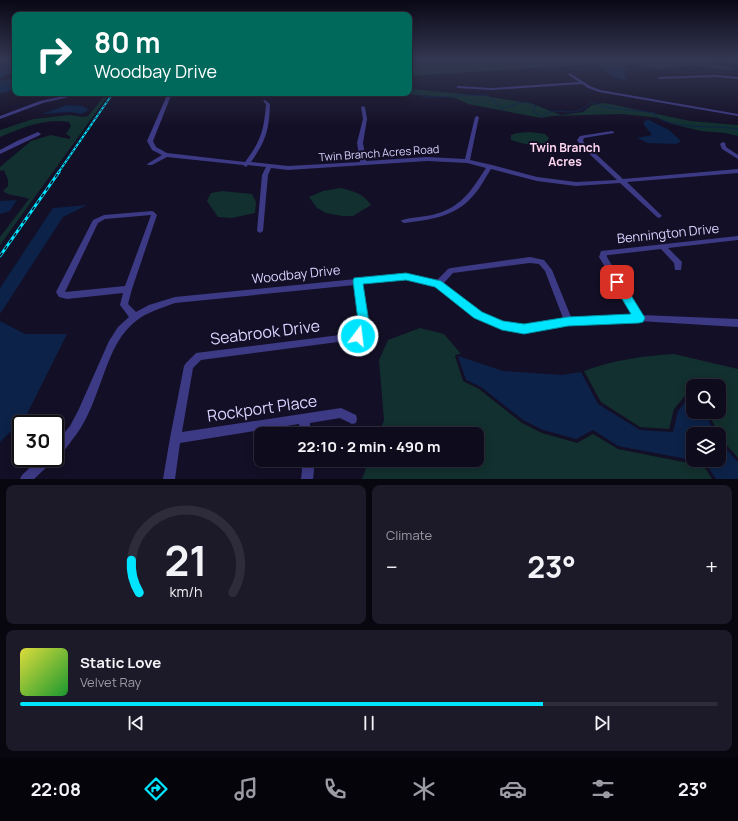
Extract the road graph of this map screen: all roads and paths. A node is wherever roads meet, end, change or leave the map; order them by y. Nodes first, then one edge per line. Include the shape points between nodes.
1 (582, 83) joint
2 (458, 87) dead end
3 (70, 96) edge
4 (169, 96) edge
5 (265, 101) dead end
6 (363, 107) dead end
7 (738, 115) edge
8 (477, 117) dead end
9 (0, 118) edge
10 (612, 132) dead end
11 (38, 134) dead end
12 (722, 144) dead end
13 (0, 152) edge
14 (166, 155) junction
15 (738, 157) edge
16 (467, 161) junction
17 (363, 163) junction
18 (150, 164) dead end
19 (246, 165) junction
20 (490, 166) junction
21 (269, 167) junction
22 (738, 171) edge
23 (622, 181) junction
24 (659, 216) dead end
25 (404, 221) dead end
26 (260, 232) dead end
27 (737, 239) edge
28 (663, 247) junction
29 (678, 268) dead end
30 (358, 281) junction
31 (438, 284) junction
32 (128, 290) junction
33 (134, 317) junction
34 (639, 318) junction
35 (568, 321) junction
36 (738, 323) edge
37 (304, 418) junction
38 (352, 419) dead end
39 (305, 427) edge
40 (175, 438) junction
41 (64, 441) edge
42 (39, 467) edge
43 (308, 467) edge
44 (26, 479) edge
45 (169, 479) edge
46 (306, 479) edge

1 - 2 street via 491,89
1 - 7 street via 606,93
3 - 9 street via 42,102
4 - 14 street, Twin Branch Acres Road via 150,141 151,146
5 - 19 street via 268,104 266,132
6 - 17 street via 365,119 360,143
8 - 16 street
10 - 23 street via 582,137 580,140
11 - 13 street
12 - 15 street
14 - 18 street
14 - 19 street, Twin Branch Acres Road
16 - 17 street, Twin Branch Acres Road via 427,159
16 - 20 street, Twin Branch Acres Road
17 - 21 street, Twin Branch Acres Road
19 - 21 street, Twin Branch Acres Road
20 - 23 street, Twin Branch Acres Road via 532,178 558,182
20 - 25 street via 472,194 453,210
21 - 26 street via 265,175
22 - 23 street, Twin Branch Acres Road
23 - 24 street
27 - 28 street, Bennington Drive
28 - 29 street via 678,262
28 - 34 street, Bennington Drive via 604,253 603,257
30 - 31 street, Woodbay Drive via 406,277
30 - 33 street, Woodbay Drive via 174,300
30 - 40 street, Seabrook Drive via 364,329 358,336 199,356 189,366
31 - 35 street, Woodbay Drive via 478,315 502,326 524,329
31 - 35 street via 451,271 461,268 530,260 541,262 548,270
32 - 32 street via 154,215 152,213 104,217 95,222 60,292 67,296
32 - 33 street via 124,306
33 - 41 street, Woodbay Drive via 111,342 82,415
34 - 35 street, Woodbay Drive
34 - 36 street, Woodbay Drive
37 - 38 street, Rockport Place via 341,413
37 - 39 street
37 - 40 street, Rockport Place
40 - 45 street, Seabrook Drive
42 - 44 street
43 - 46 street

